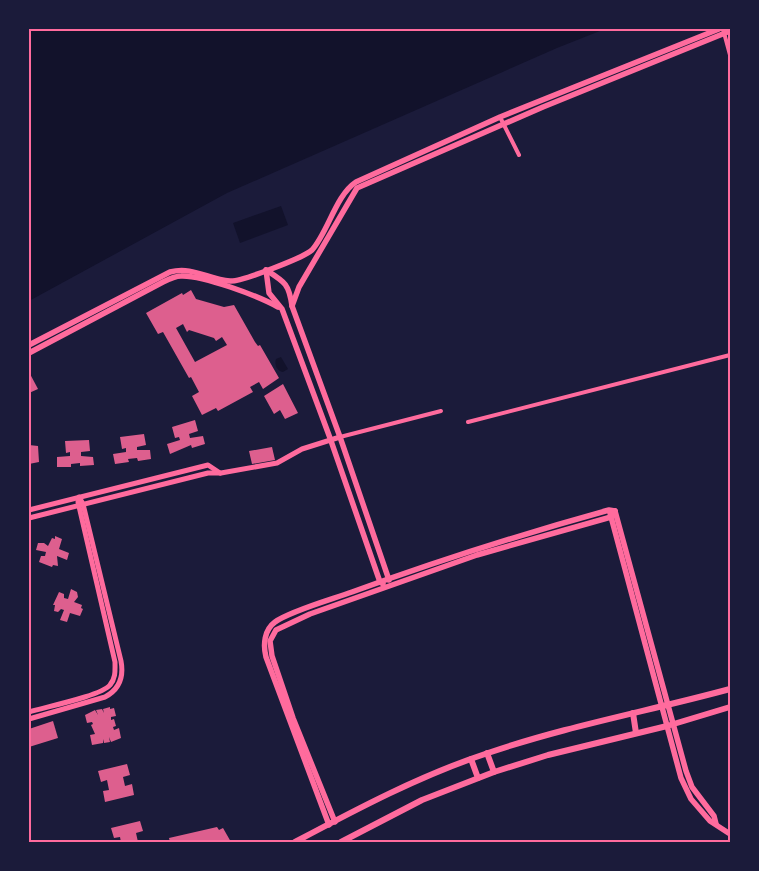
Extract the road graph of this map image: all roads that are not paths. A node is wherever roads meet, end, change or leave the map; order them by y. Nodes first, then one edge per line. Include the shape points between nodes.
1 (726, 31) edge
2 (730, 54) edge
3 (500, 117) junction
4 (504, 124) junction
5 (519, 154) dead end
6 (266, 270) junction
7 (292, 306) junction
8 (282, 309) junction
9 (29, 346) edge
10 (29, 353) edge
11 (730, 355) edge
12 (441, 411) dead end
13 (468, 422) dead end
14 (340, 436) junction
15 (330, 438) junction
16 (221, 473) junction
17 (79, 497) junction
18 (80, 504) junction
19 (29, 510) edge
20 (612, 513) junction
21 (29, 518) edge
22 (390, 578) junction
23 (380, 582) junction
24 (387, 587) junction
25 (730, 689) edge
26 (665, 706) junction
27 (730, 707) edge
28 (29, 712) edge
29 (633, 713) junction
30 (29, 719) edge
31 (670, 725) junction
32 (636, 733) junction
33 (487, 753) junction
34 (471, 759) junction
35 (494, 772) junction
36 (478, 778) junction
37 (332, 823) junction
38 (730, 834) edge
39 (295, 842) edge
40 (341, 842) edge

1 - 2 street
1 - 3 main road
1 - 4 main road
3 - 4 street
3 - 6 main road via 353,184 311,251
4 - 5 street
4 - 7 main road via 357,188 299,286
6 - 7 main road via 287,286
6 - 8 main road via 269,293
6 - 9 main road via 232,281 193,270 170,272
7 - 8 main road
7 - 14 main road
8 - 10 main road via 226,286 179,276
8 - 15 main road
11 - 13 street
12 - 14 street
14 - 15 street
14 - 22 main road
15 - 16 street via 277,463
15 - 23 main road
16 - 17 street via 208,465
16 - 18 street via 208,473
17 - 18 street
17 - 19 street
18 - 21 street
18 - 28 street via 115,662 113,681 98,692
18 - 30 street via 122,675 119,685 105,697
20 - 22 main road via 481,547
20 - 24 main road
20 - 26 main road
22 - 23 main road
22 - 24 main road
23 - 24 main road
23 - 37 main road via 277,621 268,630 264,641 266,657 288,719
24 - 37 main road via 282,626 270,641 293,718
25 - 26 main road
26 - 29 main road
26 - 31 main road
27 - 31 main road
29 - 32 main road
29 - 33 main road
31 - 32 main road
31 - 38 main road via 686,790 710,821
32 - 35 main road
33 - 34 main road
33 - 35 main road
34 - 36 main road
34 - 37 main road
35 - 36 main road
36 - 40 main road via 422,800
37 - 39 main road

